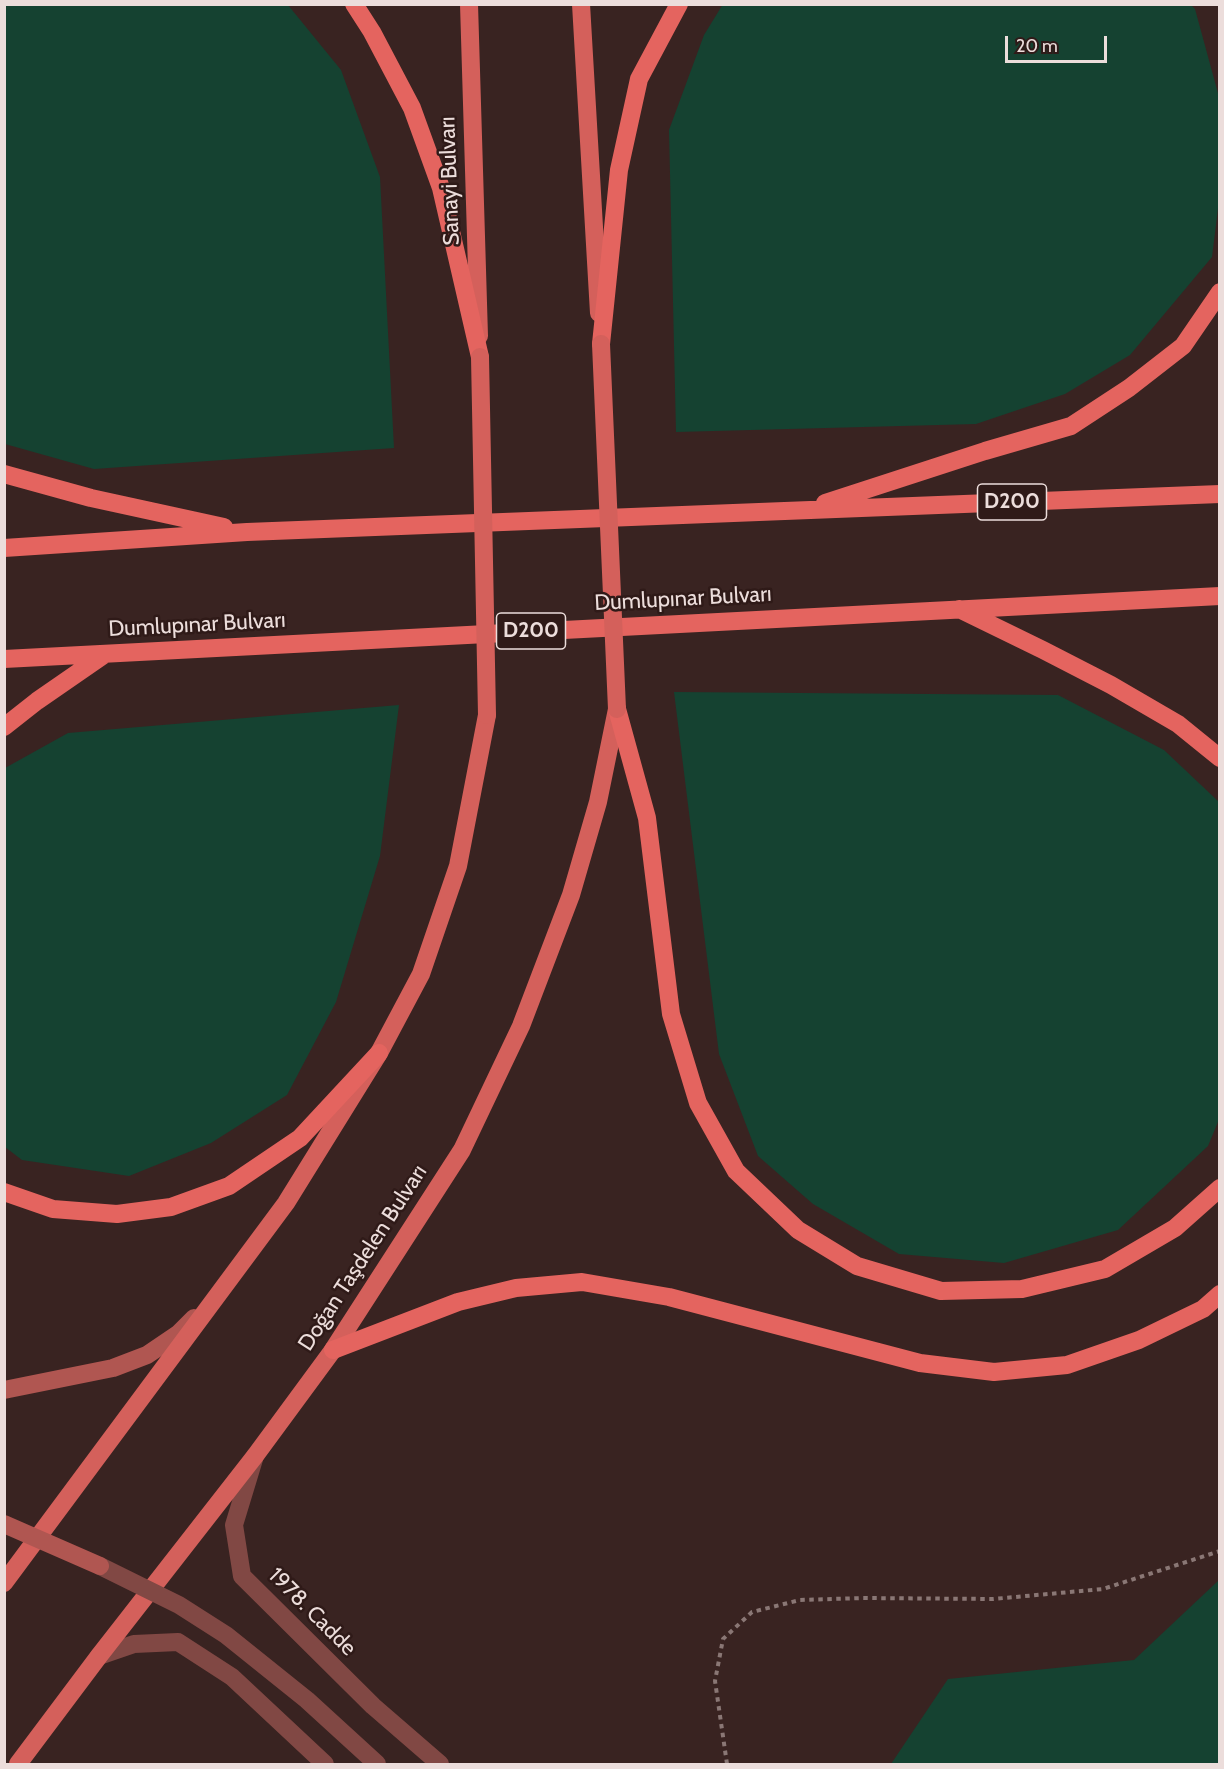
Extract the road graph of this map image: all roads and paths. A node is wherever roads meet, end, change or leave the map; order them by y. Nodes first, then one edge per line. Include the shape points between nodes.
1 (354, 4) edge
2 (468, 4) edge
3 (581, 4) edge
4 (679, 4) edge
5 (1220, 292) edge
6 (601, 344) junction
7 (480, 357) junction
8 (4, 474) edge
9 (1220, 494) edge
10 (804, 510) junction
11 (247, 532) junction
12 (4, 548) edge
13 (1220, 596) edge
14 (957, 609) junction
15 (106, 654) junction
16 (4, 659) edge
17 (617, 710) junction
18 (4, 727) edge
19 (1220, 758) edge
20 (379, 1053) junction
21 (1220, 1188) edge
22 (4, 1192) edge
23 (228, 1281) junction
24 (1220, 1294) edge
25 (333, 1350) junction
26 (4, 1390) edge
27 (255, 1456) junction
28 (4, 1524) edge
29 (1220, 1551) edge
30 (100, 1566) joint
31 (4, 1583) edge
32 (99, 1656) junction
33 (18, 1764) edge
34 (325, 1764) edge
35 (377, 1764) edge
36 (440, 1764) edge
37 (727, 1764) edge

1 - 7 highway via 412,108 441,188
2 - 7 main road, Sanayi Bulvarı
3 - 6 main road
4 - 6 highway via 639,79 619,170
5 - 10 highway via 1183,346 1071,426
6 - 17 main road, Doğan Taşdelen Bulvarı, bridge
7 - 20 main road, Sanayi Bulvarı, bridge via 487,715 458,866 421,974
8 - 11 highway via 91,498
9 - 10 highway, D200
10 - 11 highway, D200
11 - 12 highway, D200
13 - 14 highway, Dumlupınar Bulvarı / D200
14 - 15 highway, Dumlupınar Bulvarı / D200
14 - 19 highway via 1111,685 1178,724
15 - 16 highway, Dumlupınar Bulvarı / D200
15 - 18 highway
17 - 21 highway via 647,818 671,1014 698,1103 736,1171 798,1230 857,1266 941,1291 1022,1289 1105,1269 1175,1228
17 - 25 main road, Doğan Taşdelen Bulvarı via 598,802 571,896 521,1026 462,1150
20 - 22 highway via 300,1138 229,1186 171,1207 117,1214 53,1209
20 - 23 main road via 286,1203
23 - 26 main road via 178,1335 147,1355 113,1368
23 - 31 main road
24 - 25 highway via 1203,1309 1139,1340 1077,1362 994,1372 920,1363 669,1297 582,1281 516,1288 458,1302
25 - 27 main road, Doğan Taşdelen Bulvarı
27 - 32 main road, Doğan Taşdelen Bulvarı
27 - 36 street, 1978. Cadde via 234,1525 242,1576 373,1706
28 - 30 main road, bridge
29 - 37 path via 1102,1589 993,1599 800,1600 752,1612 723,1639 715,1681
30 - 35 street, bridge via 179,1605 226,1635 307,1700
32 - 33 main road, Doğan Taşdelen Bulvarı
32 - 34 street via 134,1644 178,1642 232,1677

